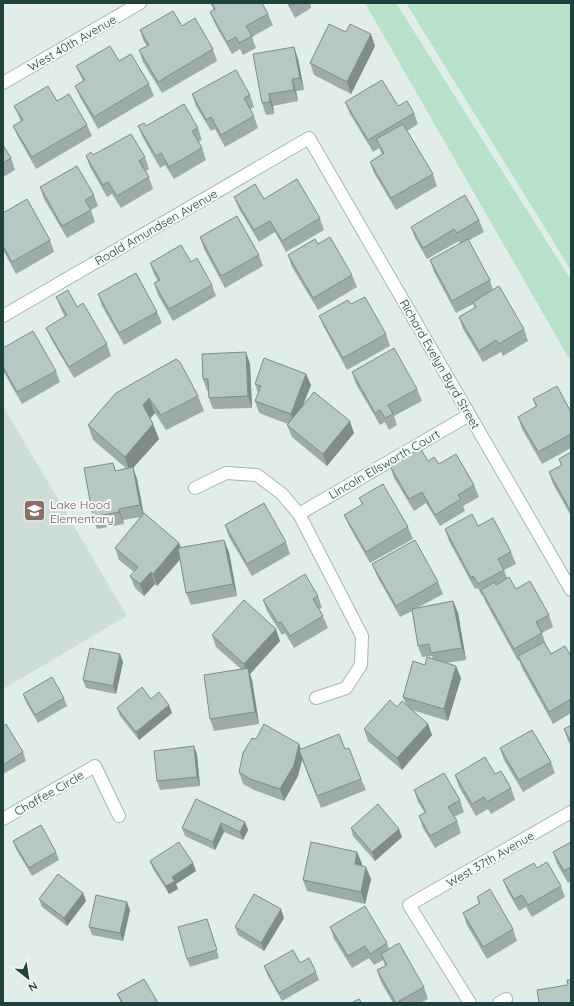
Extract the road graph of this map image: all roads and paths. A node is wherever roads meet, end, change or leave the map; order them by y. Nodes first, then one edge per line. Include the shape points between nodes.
1 (140, 3) edge
2 (3, 83) edge
3 (309, 138) joint
4 (3, 316) edge
5 (469, 415) junction
6 (195, 488) dead end
7 (299, 514) junction
8 (571, 590) edge
9 (316, 698) dead end
10 (571, 812) edge
11 (120, 816) dead end
12 (3, 819) edge
13 (470, 1003) edge

1 - 2 street, West 40th Avenue
3 - 4 street, Roald Amundsen Avenue
3 - 5 street, Richard Evelyn Byrd Street
5 - 7 street, Lincoln Ellsworth Court
5 - 8 street, Richard Evelyn Byrd Street
6 - 7 street via 226,473 257,475 282,494
7 - 9 street via 362,636 361,665 346,688
10 - 13 street, West 37th Avenue via 409,905
11 - 12 street, Chaffee Circle via 95,766

